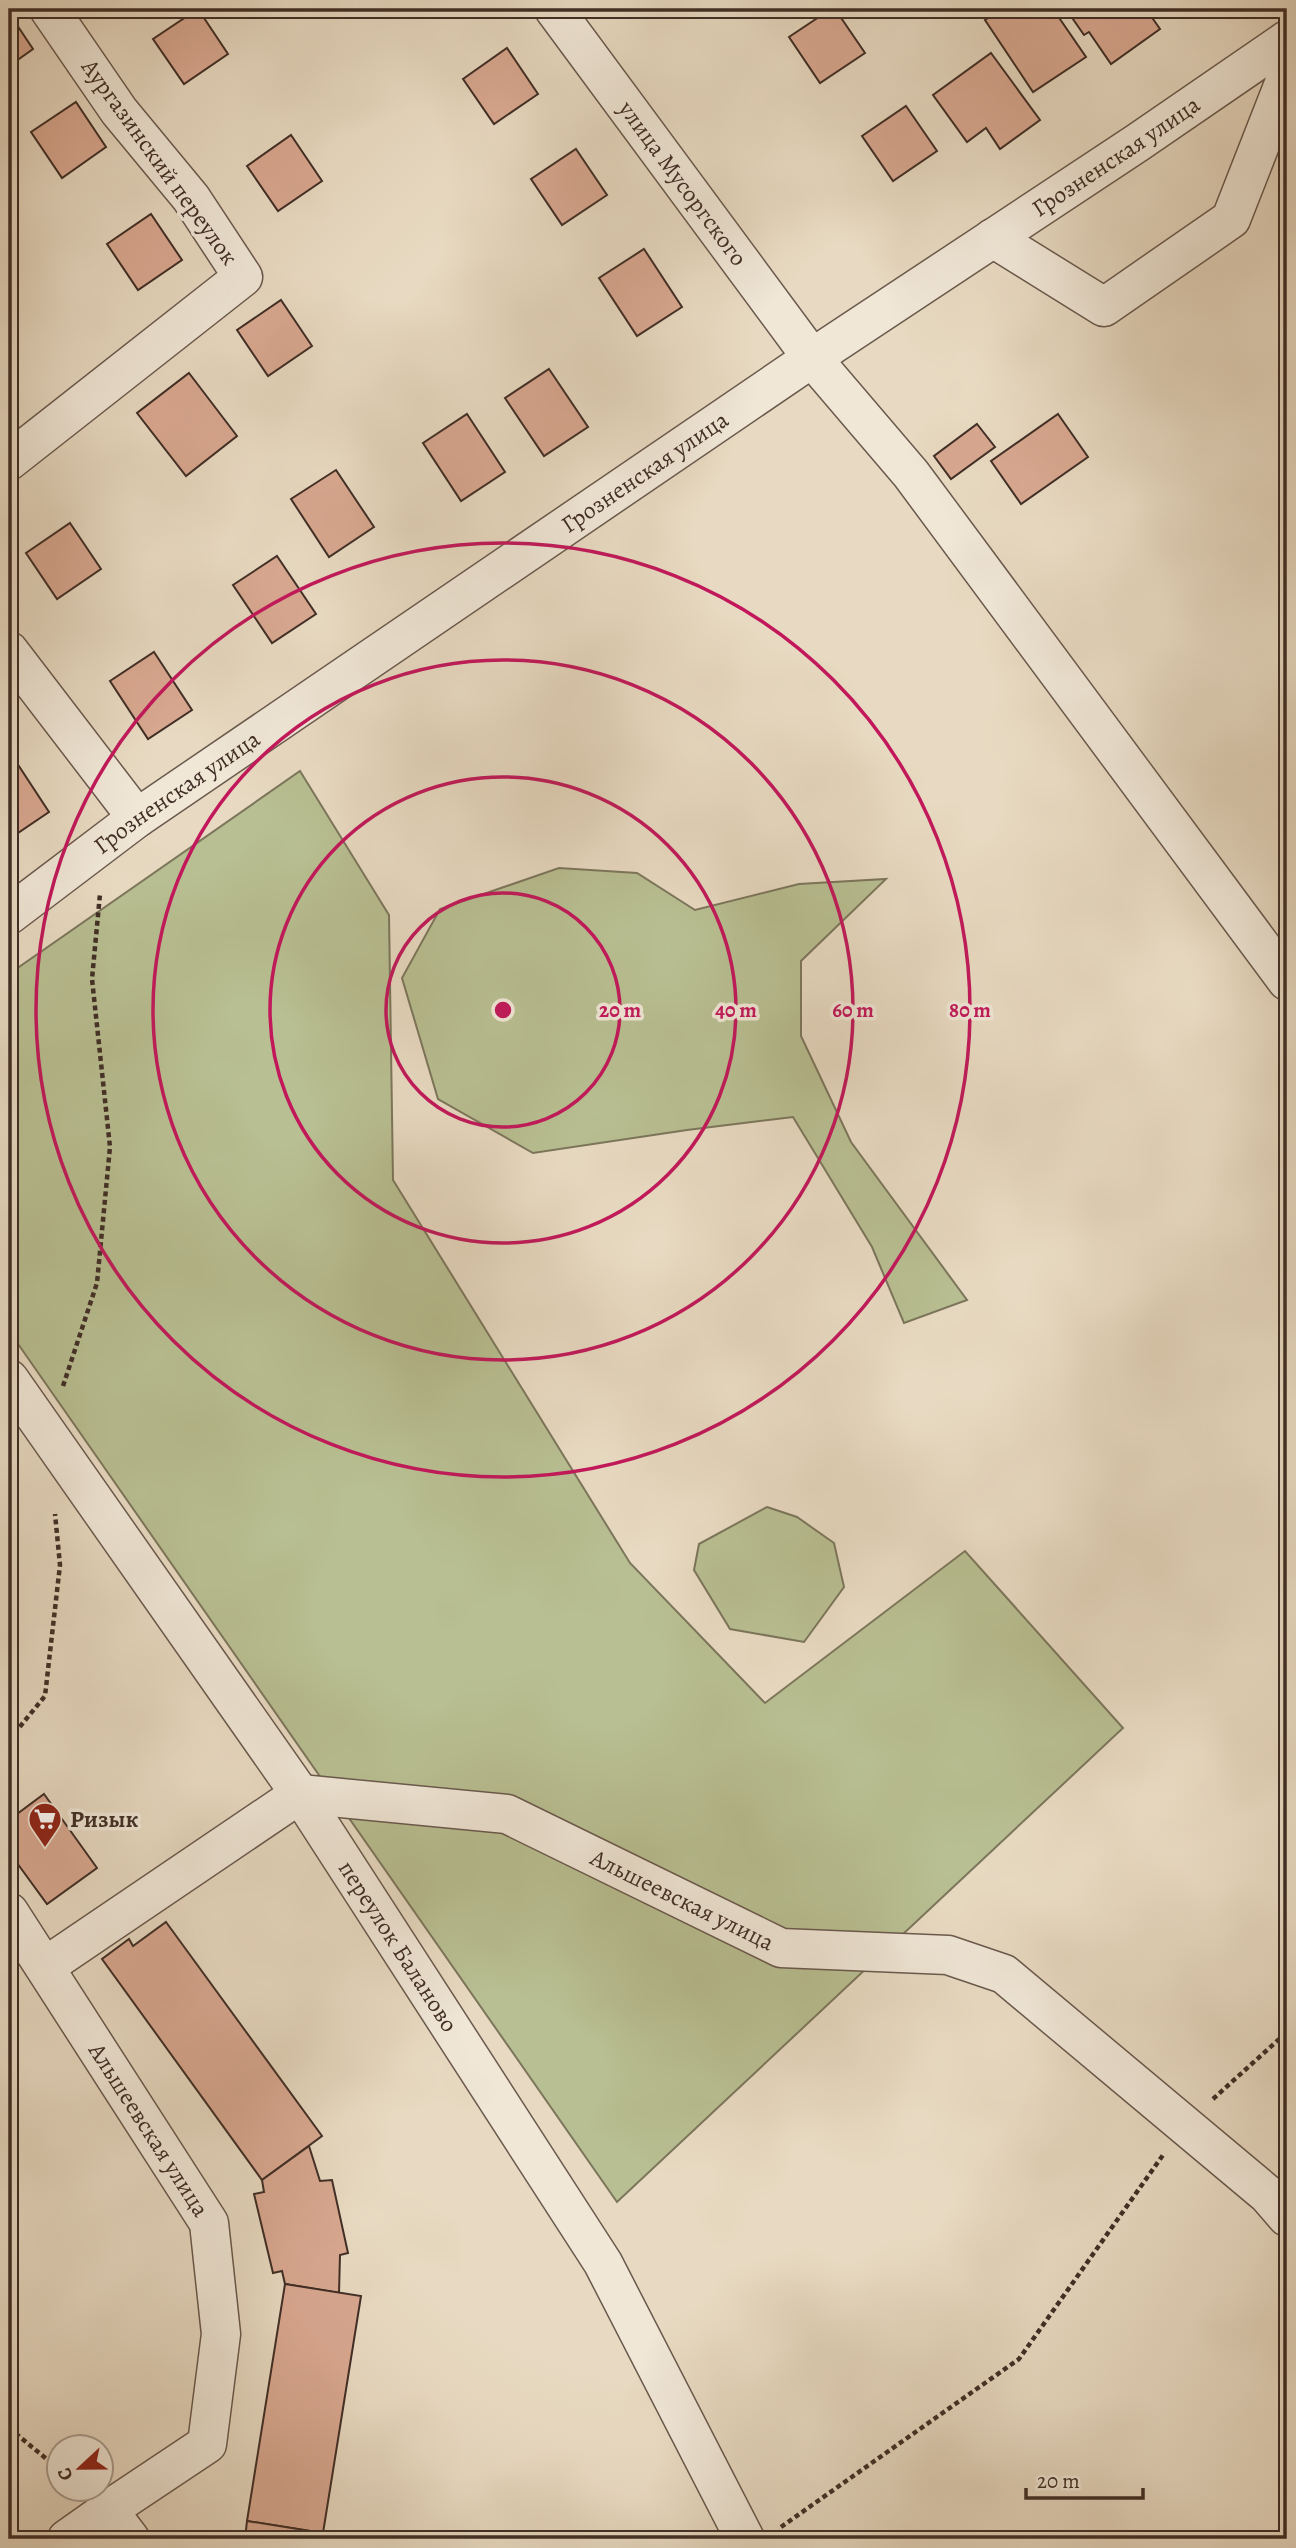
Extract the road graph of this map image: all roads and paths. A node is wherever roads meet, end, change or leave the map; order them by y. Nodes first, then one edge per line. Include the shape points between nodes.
1 (49, 9) edge
2 (554, 9) edge
3 (1287, 40) edge
4 (1287, 76) edge
5 (993, 238) junction
6 (812, 358) junction
7 (9, 461) edge
8 (9, 651) edge
9 (137, 818) junction
10 (105, 842) junction
11 (9, 915) edge
12 (1287, 981) edge
13 (9, 1379) edge
14 (47, 1432) junction
15 (55, 1512) dead end
16 (9, 1740) edge
17 (300, 1794) junction
18 (9, 1912) edge
19 (46, 1966) junction
20 (1287, 2032) edge
21 (1184, 2125) junction
22 (1287, 2217) edge
23 (9, 2428) edge
24 (46, 2458) edge
25 (119, 2525) edge
26 (760, 2535) edge
27 (67, 2539) edge

1 - 7 street, Аургазинский переулок via 119,111 191,198 243,276
2 - 6 street, улица Мусоргского
3 - 5 street, Грозненская улица
4 - 5 street via 1231,219 1104,307
5 - 6 street, Грозненская улица
6 - 9 street, Грозненская улица
6 - 12 street, улица Мусоргского via 911,474
8 - 9 street
9 - 10 street, Грозненская улица
10 - 11 street, Грозненская улица
10 - 14 path via 92,979 110,1147 97,1283
13 - 14 street, переулок Баланово
14 - 17 street, переулок Баланово
15 - 16 path via 60,1565 45,1696
17 - 19 street
17 - 21 street, Альшеевская улица via 507,1814 781,1948 948,1955 1004,1974
17 - 26 street, переулок Баланово via 603,2263
18 - 19 street, Альшеевская улица
19 - 25 street, Альшеевская улица via 209,2223 221,2334 207,2444
20 - 21 path
21 - 22 street, Альшеевская улица via 1268,2195
21 - 26 path via 1019,2359
23 - 24 path
25 - 27 street, Альшеевская улица

